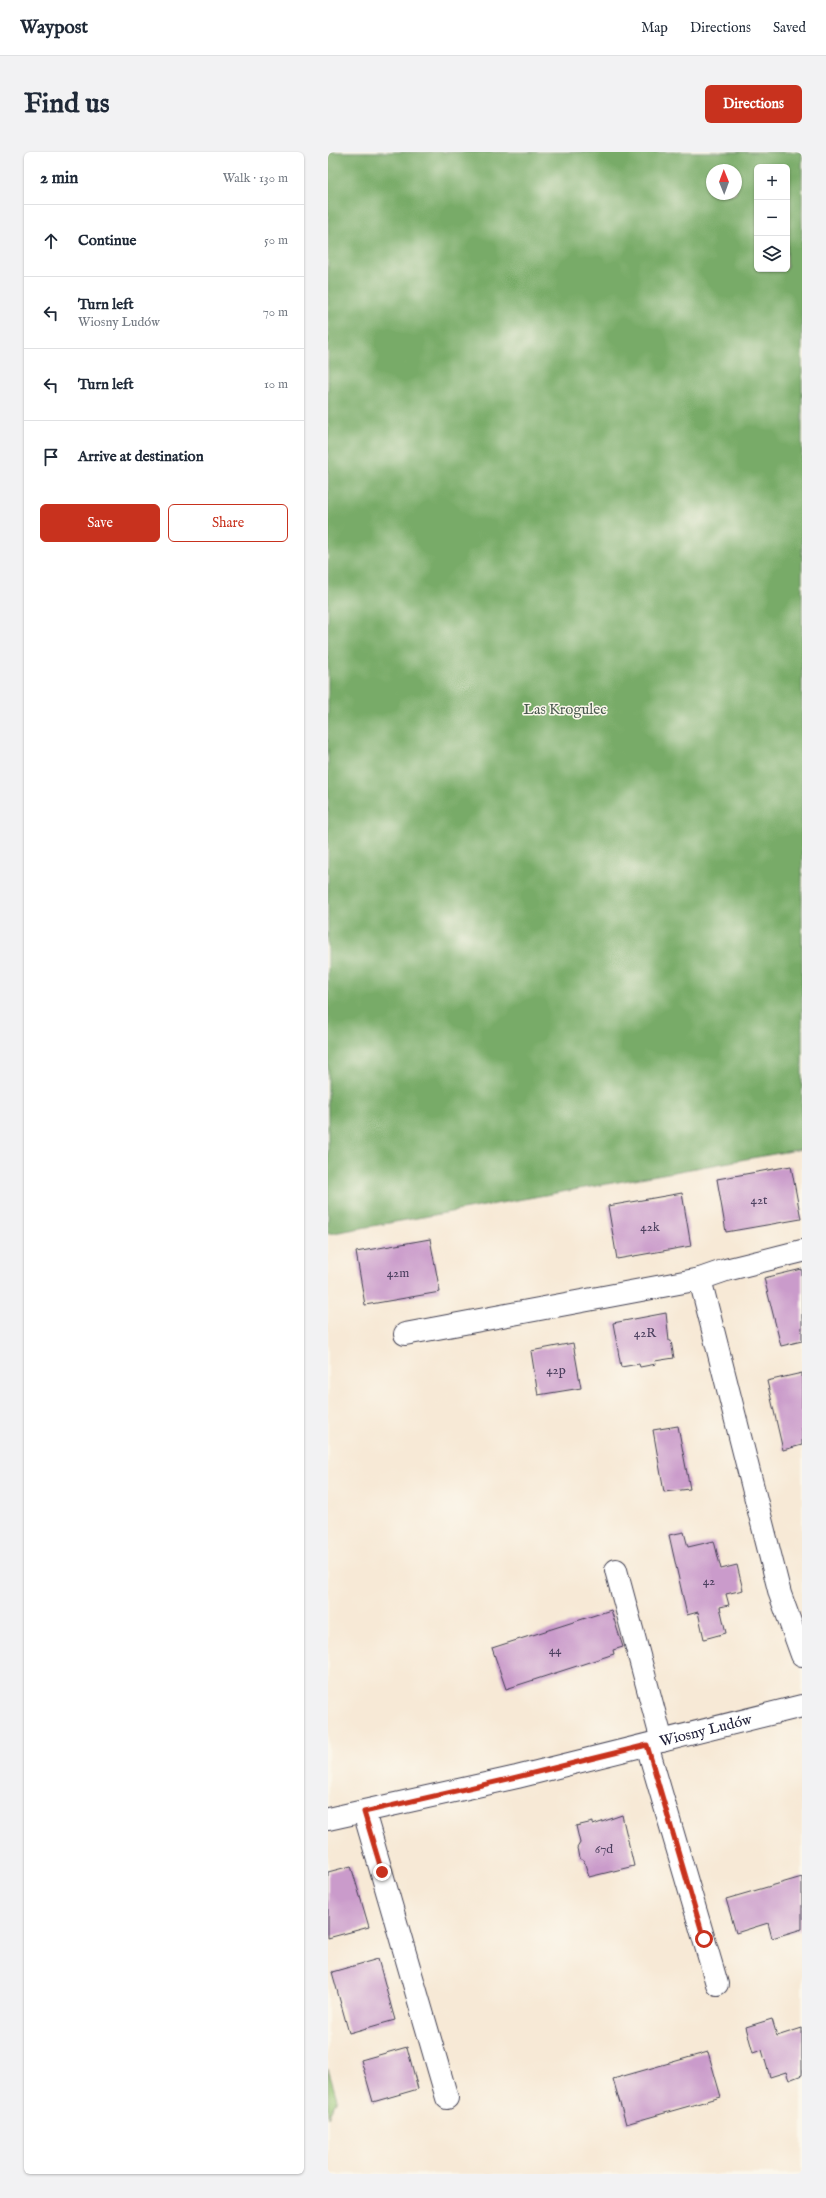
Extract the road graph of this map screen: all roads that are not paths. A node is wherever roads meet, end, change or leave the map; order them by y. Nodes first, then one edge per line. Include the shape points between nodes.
1 (802, 1251) edge
2 (700, 1279) junction
3 (405, 1334) dead end
4 (616, 1570) dead end
5 (802, 1655) edge
6 (802, 1706) edge
7 (655, 1743) junction
8 (364, 1812) junction
9 (328, 1819) edge
10 (717, 1984) dead end
11 (447, 2098) dead end

1 - 2 street
2 - 3 street
2 - 5 street via 780,1594
4 - 7 street
6 - 7 street, Wiosny Ludów
7 - 8 street, Wiosny Ludów
7 - 10 street
8 - 9 street, Wiosny Ludów
8 - 11 street

